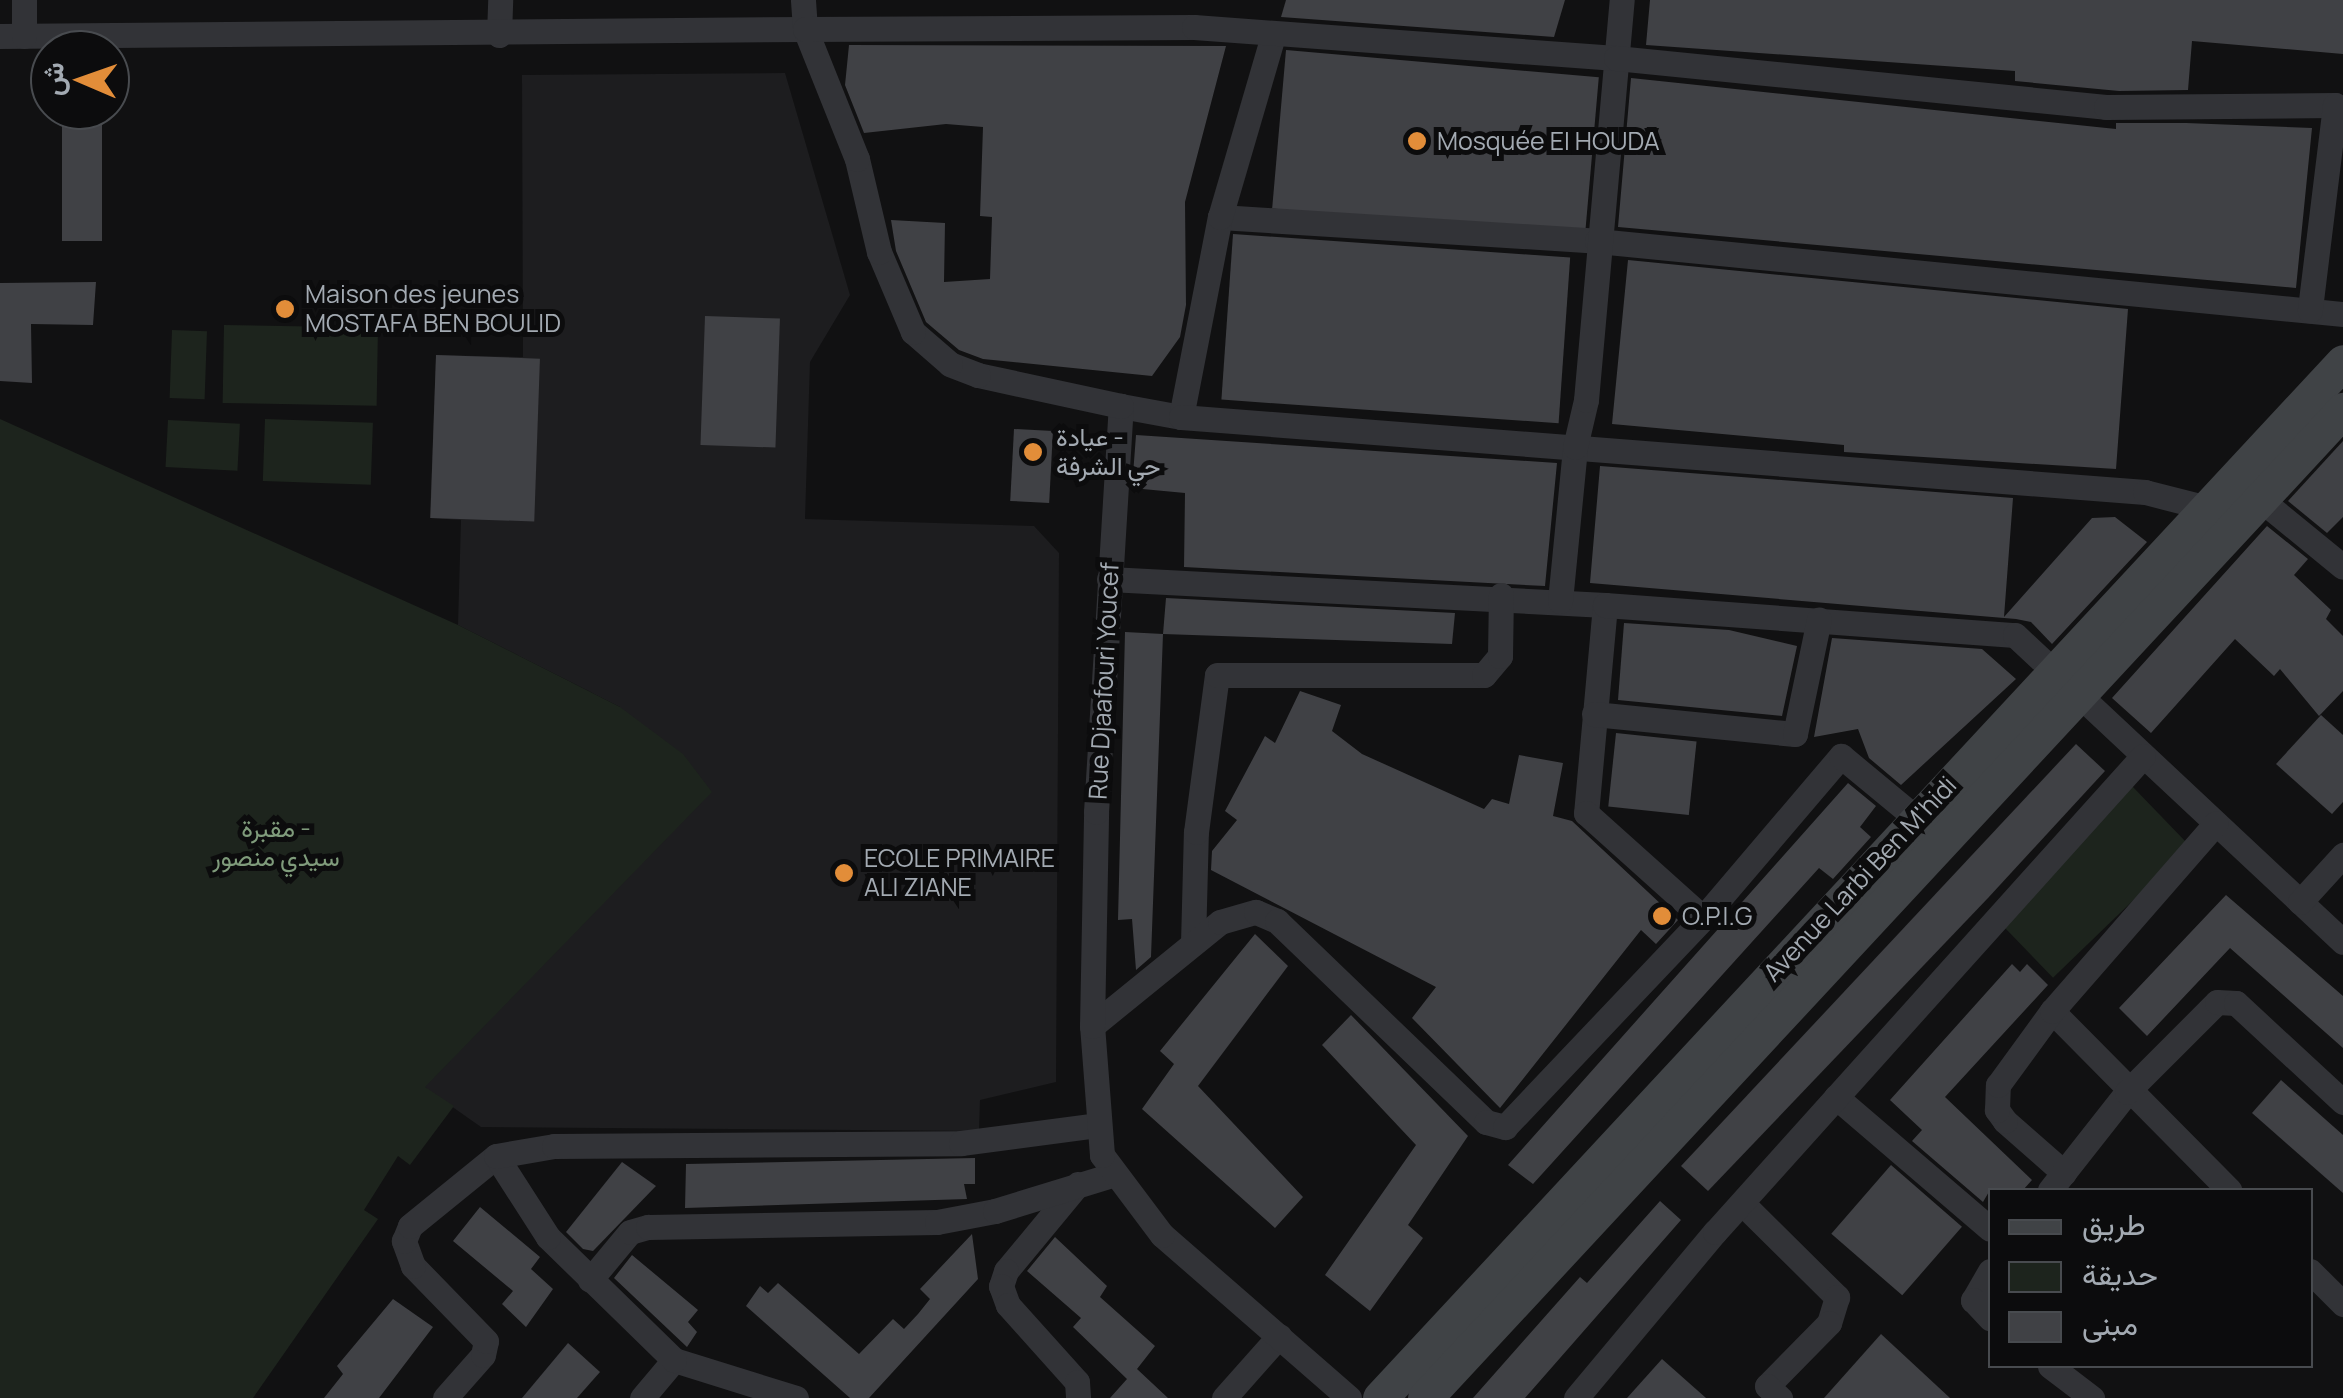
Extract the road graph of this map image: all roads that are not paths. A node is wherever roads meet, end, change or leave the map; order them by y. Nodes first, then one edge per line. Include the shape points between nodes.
1 (24, 0) edge
2 (500, 0) edge
3 (803, 0) edge
4 (1198, 0) edge
5 (1622, 0) edge
6 (1194, 27) junction
7 (806, 29) junction
8 (500, 35) junction
9 (12, 36) edge
10 (1273, 36) junction
11 (1616, 58) junction
12 (1220, 217) junction
13 (1597, 241) junction
14 (2310, 310) junction
15 (2343, 314) edge
16 (2343, 362) edge
17 (1121, 406) junction
18 (2343, 410) edge
19 (1181, 417) junction
20 (1575, 448) junction
21 (2260, 498) junction
22 (2208, 508) junction
23 (2342, 565) edge
24 (1109, 578) junction
25 (1501, 595) junction
26 (1560, 601) junction
27 (1605, 605) junction
28 (1819, 619) junction
29 (2065, 684) junction
30 (1594, 714) junction
31 (2143, 756) junction
32 (1916, 818) junction
33 (2216, 824) junction
34 (2343, 854) edge
35 (2300, 902) junction
36 (1703, 918) junction
37 (2343, 942) edge
38 (1194, 943) junction
39 (2052, 1011) junction
40 (1092, 1026) junction
41 (2128, 1092) junction
42 (1836, 1097) junction
43 (2343, 1102) edge
44 (1097, 1124) junction
45 (496, 1156) junction
46 (1112, 1175) junction
47 (2057, 1182) edge
48 (1078, 1184) junction
49 (2227, 1188) edge
50 (1742, 1203) junction
51 (1988, 1227) edge
52 (2313, 1274) edge
53 (1988, 1275) edge
54 (590, 1280) junction
55 (2343, 1304) edge
56 (1988, 1316) edge
57 (1279, 1336) junction
58 (674, 1360) junction
59 (2053, 1368) edge
60 (444, 1398) edge
61 (642, 1398) edge
62 (796, 1398) edge
63 (1078, 1398) edge
64 (1224, 1398) edge
65 (1349, 1398) edge
66 (1379, 1398) edge
67 (1389, 1398) edge
68 (1424, 1398) edge
69 (1576, 1398) edge
70 (1780, 1398) edge
71 (2091, 1398) edge

1 - 9 street
2 - 8 street
3 - 7 street
4 - 6 street
5 - 11 street
6 - 7 street
6 - 10 street
7 - 8 street
7 - 17 street via 856,159 878,252 913,332 950,364 978,375
8 - 9 street
10 - 11 street
10 - 12 street
11 - 13 street
11 - 14 street via 2106,107 2335,105
12 - 13 street
12 - 19 street
13 - 14 street
13 - 20 street via 1586,400
14 - 15 street
16 - 22 main road, Avenue Larbi Ben M'hidi
17 - 19 street
17 - 24 street, Rue Djaafouri Youcef
18 - 21 main road, Avenue Larbi Ben M'hidi
19 - 20 street
20 - 22 street via 2145,492
20 - 26 street
21 - 23 street
21 - 29 main road, Avenue Larbi Ben M'hidi
22 - 29 main road, Avenue Larbi Ben M'hidi
24 - 25 street
24 - 40 street, Rue Djaafouri Youcef
25 - 26 street
25 - 38 street via 1500,656 1484,675 1217,675 1196,832
26 - 27 street
27 - 28 street
27 - 30 street
28 - 29 street via 2015,635
28 - 30 street via 1795,734
29 - 31 street
29 - 32 main road, Avenue Larbi Ben M'hidi
29 - 68 main road, Avenue Larbi Ben M'hidi
30 - 36 street via 1586,814
31 - 33 street
31 - 42 street
32 - 36 street via 1841,756
32 - 66 main road, Avenue Larbi Ben M'hidi
33 - 35 street
33 - 39 street
34 - 35 street
35 - 37 street
36 - 38 street via 1513,1122 1494,1128 1277,920 1239,913
38 - 40 street
39 - 41 street
39 - 47 street via 1996,1095 2005,1121
40 - 44 street, Rue Djaafouri Youcef
41 - 43 street via 2202,1010 2228,1001
41 - 47 street
41 - 49 street
42 - 50 street
42 - 51 street
44 - 45 street via 961,1143 544,1146
44 - 46 street, Rue Djaafouri Youcef
45 - 54 street via 548,1237
45 - 60 street via 410,1226 404,1241 413,1266 486,1341 483,1355
46 - 48 street
46 - 57 street, Rue Djaafouri Youcef via 1162,1236
48 - 54 street via 995,1212 937,1222 648,1227 630,1232
48 - 63 street via 1006,1271 1001,1286 1008,1305 1077,1382
50 - 69 street
50 - 70 street via 1838,1297 1828,1324 1767,1386
52 - 55 street
53 - 56 street via 1972,1300
54 - 58 street
57 - 64 street
57 - 65 street, Rue Djaafouri Youcef
58 - 61 street
58 - 62 street
59 - 71 street
66 - 67 main road

